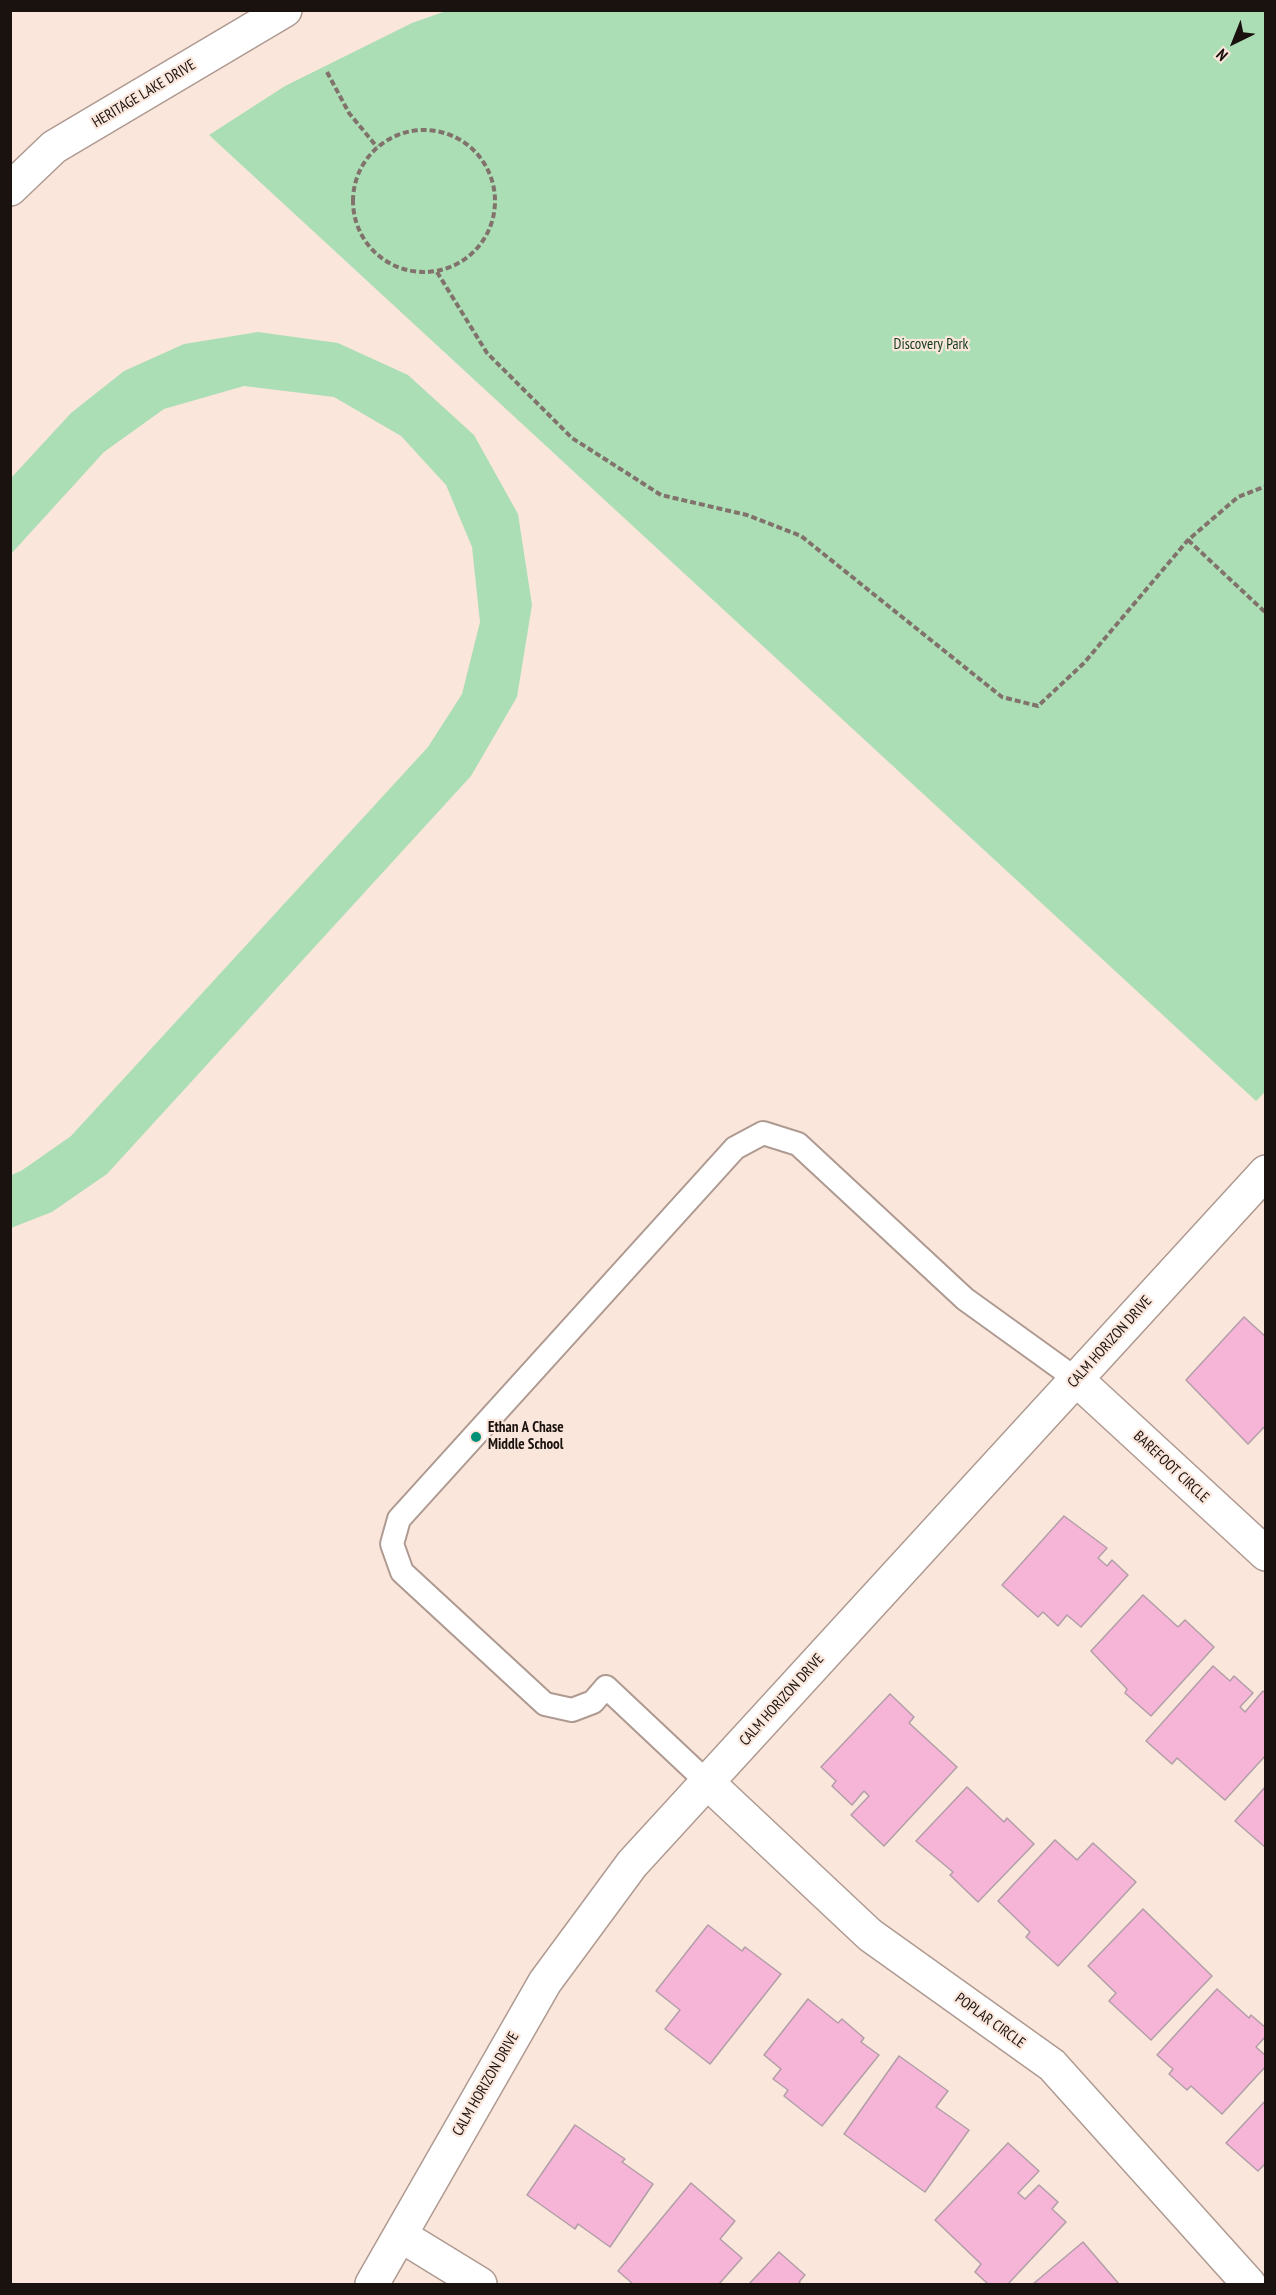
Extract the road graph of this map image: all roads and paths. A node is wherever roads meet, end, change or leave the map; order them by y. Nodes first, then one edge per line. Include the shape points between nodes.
1 (285, 10) edge
2 (327, 72) dead end
3 (377, 147) junction
4 (10, 189) edge
5 (437, 272) junction
6 (1266, 486) edge
7 (1188, 540) junction
8 (1266, 613) edge
9 (1266, 1172) edge
10 (1076, 1379) junction
11 (1266, 1554) edge
12 (707, 1782) junction
13 (400, 2235) junction
14 (372, 2284) edge
15 (480, 2284) edge
16 (1250, 2284) edge

1 - 4 street, HERITAGE LAKE DRIVE via 54,147
2 - 3 path via 349,113
3 - 5 path via 362,165 354,186 353,210 360,232 373,251 392,265 414,272
3 - 5 path via 398,134 421,130 444,133 466,143 482,160 493,182 495,205 490,229 478,249 459,264
5 - 7 path via 487,353 572,438 661,495 747,515 801,536 1002,697 1038,706 1084,663
6 - 7 path via 1238,497
7 - 8 path
9 - 10 street, CALM HORIZON DRIVE
10 - 11 street, BAREFOOT CIRCLE
10 - 12 street, CALM HORIZON DRIVE
10 - 12 lane via 965,1299 798,1144 763,1132 735,1148 399,1519 392,1544 402,1572 545,1704 572,1710 593,1702 606,1688
12 - 13 street, CALM HORIZON DRIVE via 632,1864 545,1982
12 - 16 street, POPLAR CIRCLE via 870,1935 1052,2065
13 - 14 street, CALM HORIZON DRIVE
13 - 15 street

